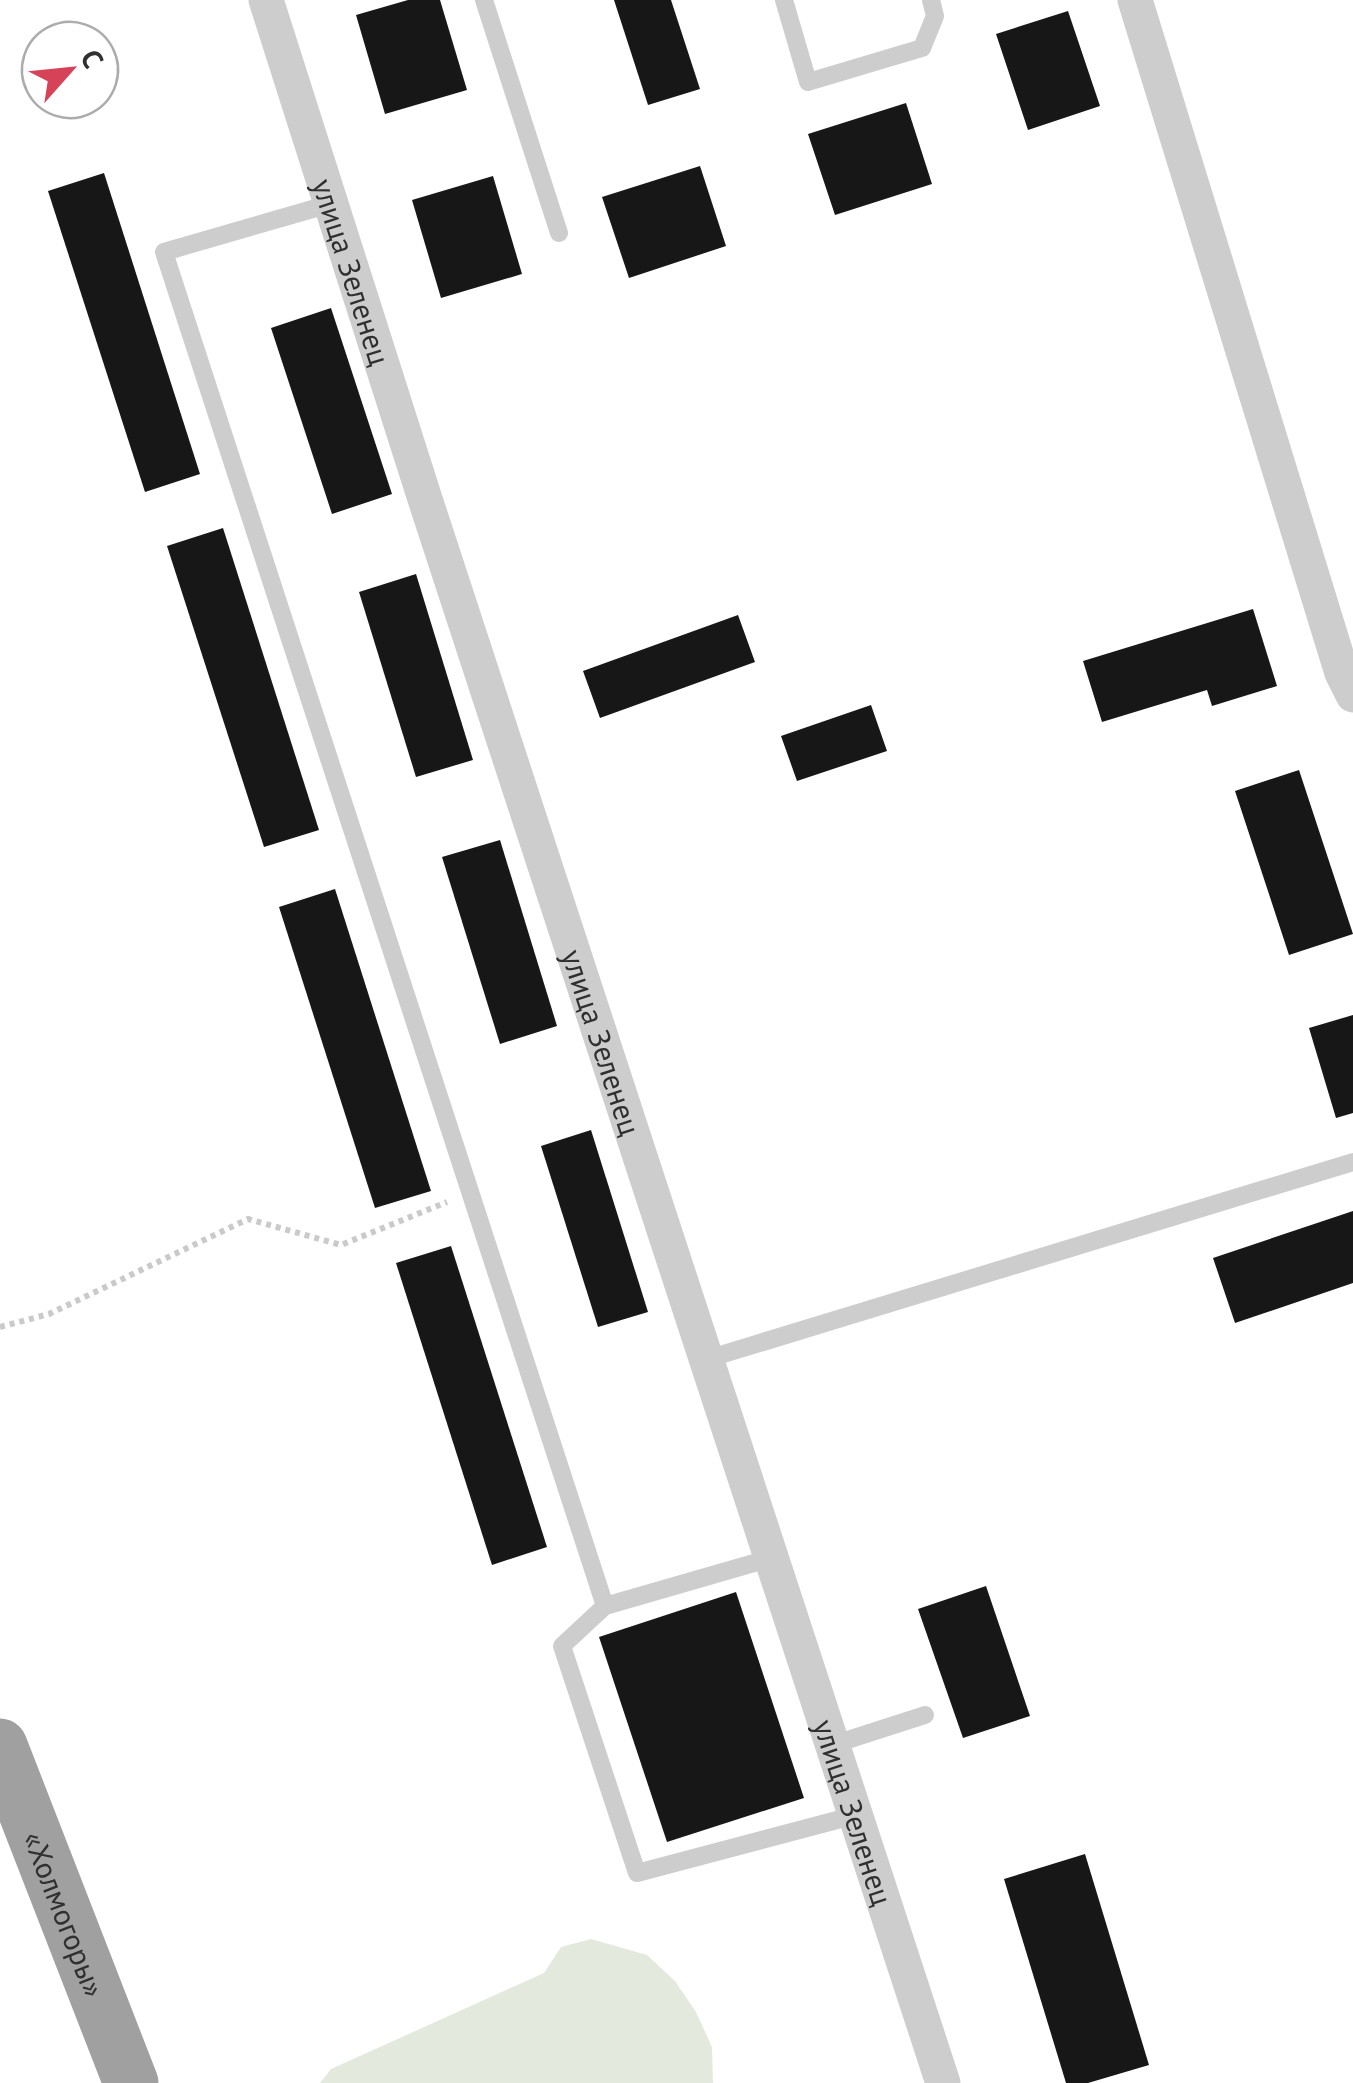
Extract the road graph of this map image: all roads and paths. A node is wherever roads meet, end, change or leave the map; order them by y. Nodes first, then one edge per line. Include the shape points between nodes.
1 (266, 0) edge
2 (484, 0) edge
3 (784, 0) edge
4 (931, 0) edge
5 (1135, 0) edge
6 (330, 204) junction
7 (558, 233) dead end
8 (1353, 695) edge
9 (1353, 1162) edge
10 (472, 1192) junction
11 (0, 1326) edge
12 (706, 1359) junction
13 (771, 1558) junction
14 (605, 1606) junction
15 (925, 1715) dead end
16 (832, 1745) junction
17 (0, 1746) edge
18 (856, 1815) junction
19 (131, 2083) edge
20 (943, 2083) edge

1 - 6 street, улица Зеленец
2 - 7 lane
3 - 4 lane via 808,82 922,48 936,16
5 - 8 street
6 - 10 lane via 164,252
6 - 12 street, улица Зеленец
9 - 12 lane
10 - 11 path via 341,1245 248,1219 49,1314
10 - 14 lane
12 - 13 street, улица Зеленец
13 - 14 lane
13 - 16 street, улица Зеленец
14 - 18 lane via 562,1646 637,1873
15 - 16 lane
16 - 18 street, улица Зеленец
17 - 19 highway, «Холмогоры»
18 - 20 street, улица Зеленец

